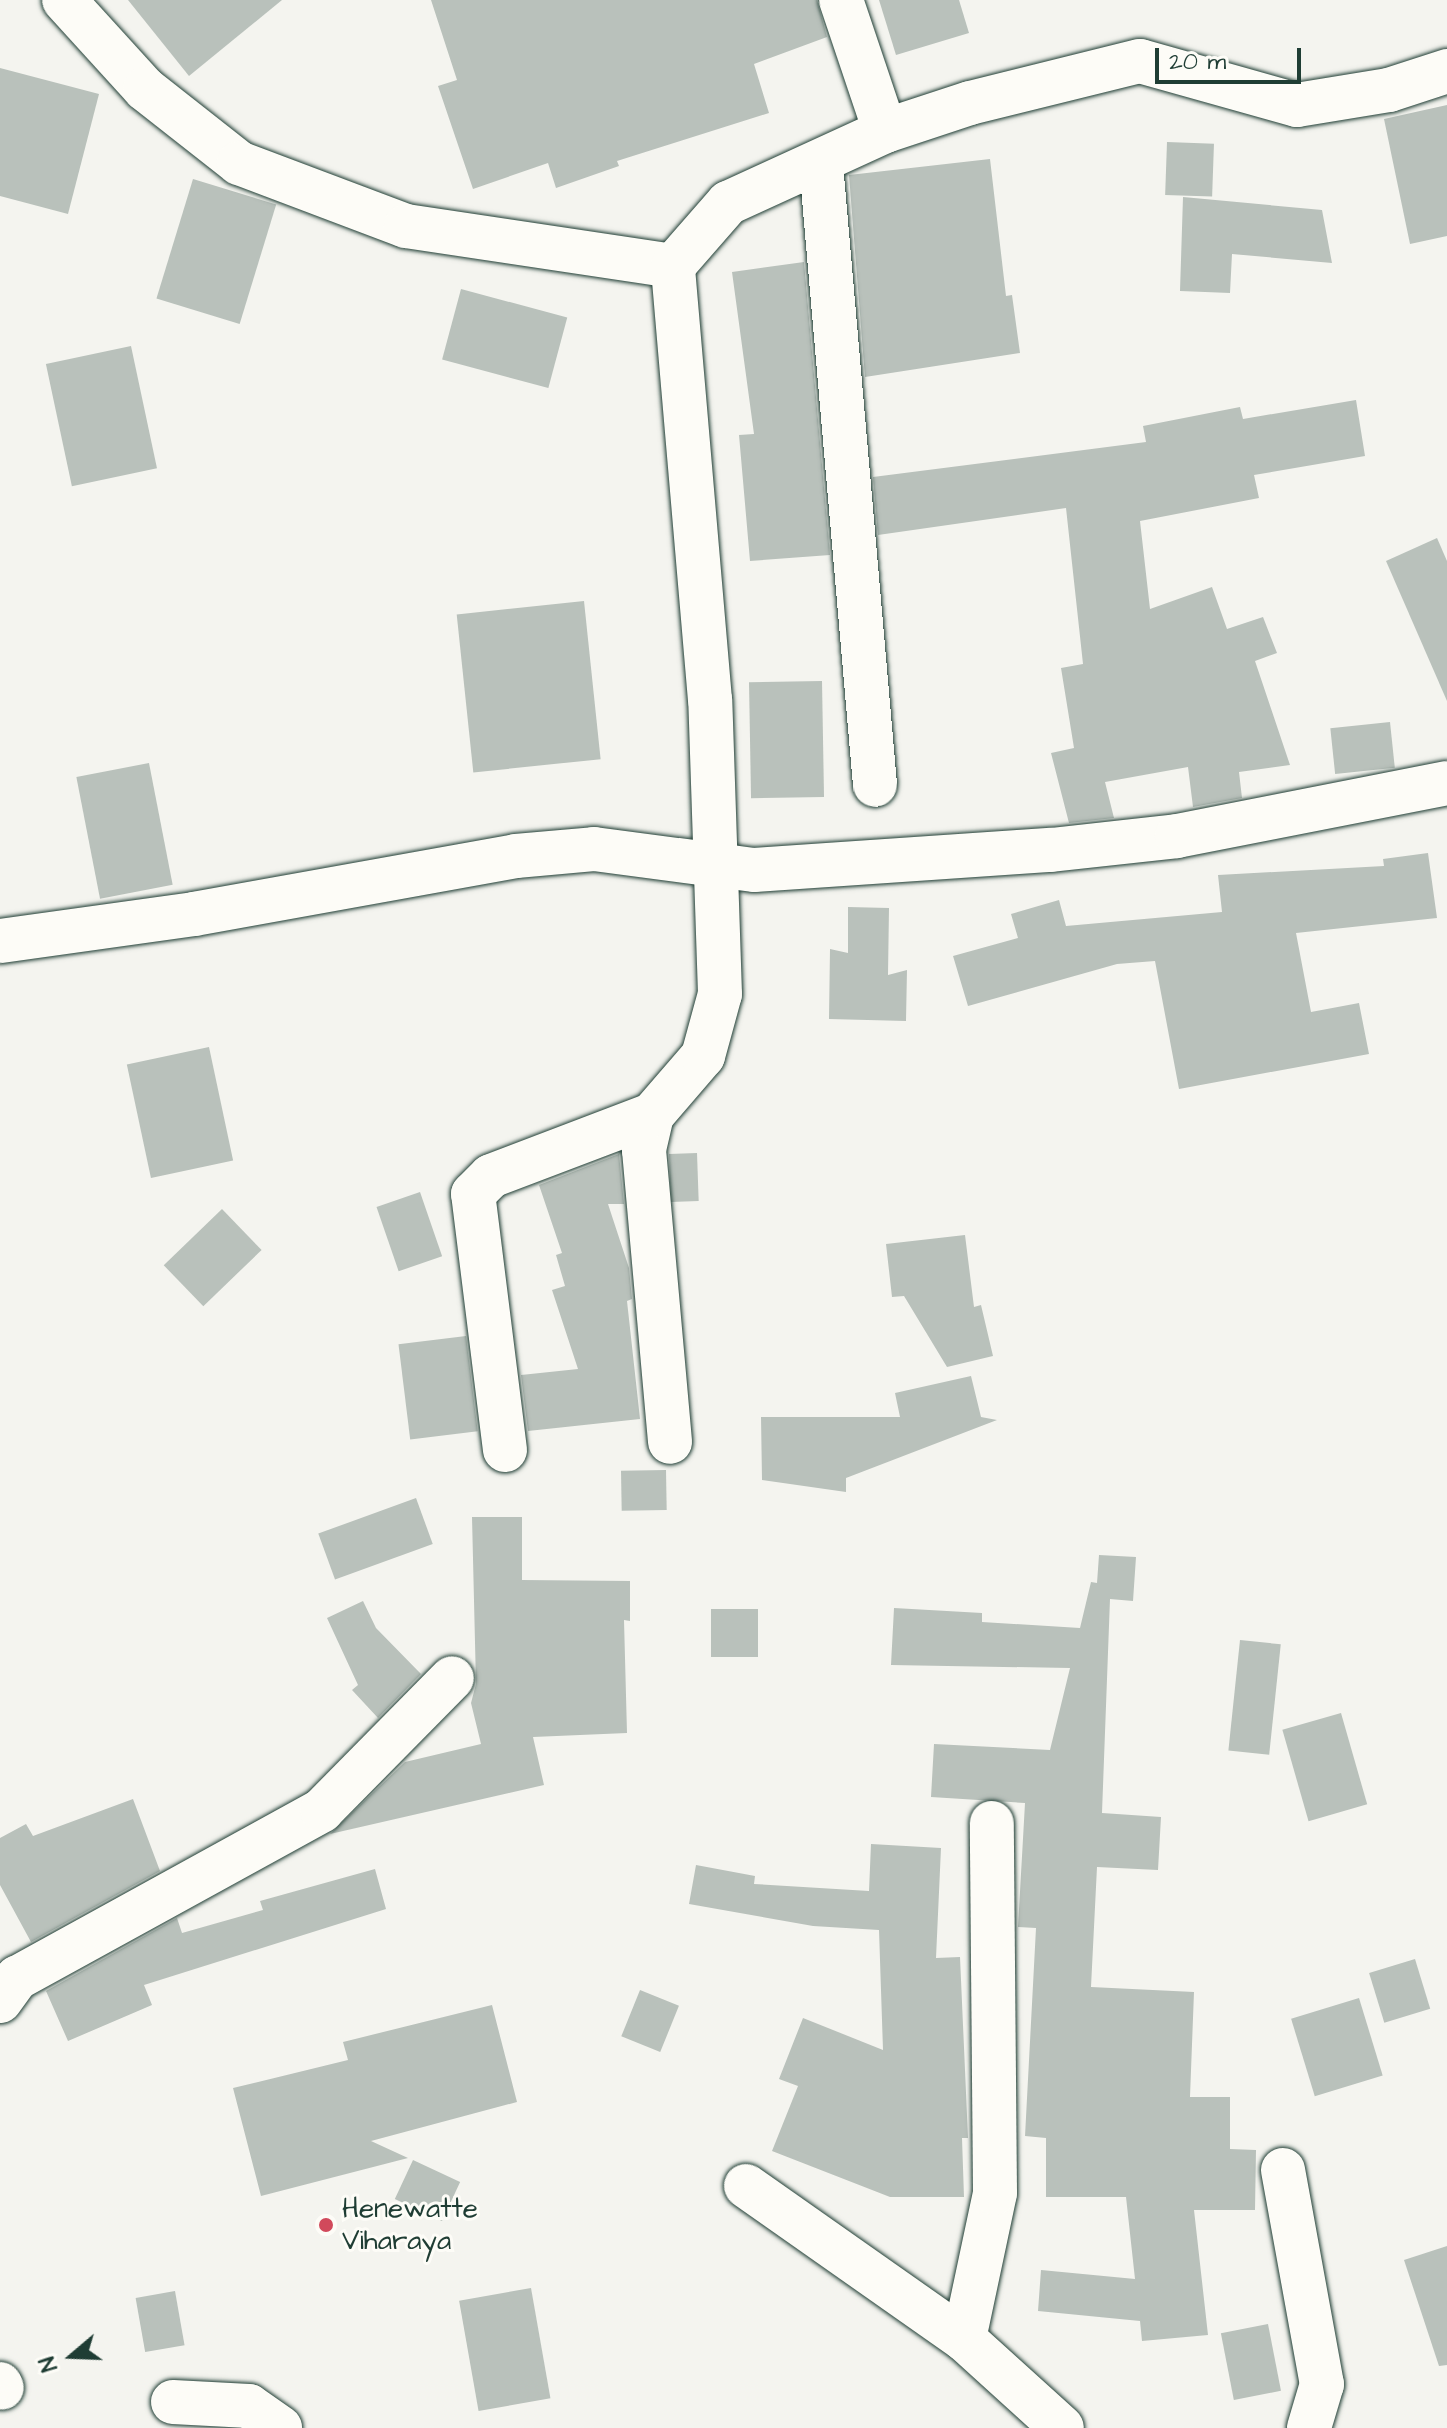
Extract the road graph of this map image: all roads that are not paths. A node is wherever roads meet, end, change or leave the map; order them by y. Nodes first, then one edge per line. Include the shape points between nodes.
1 (64, 0) edge
2 (841, 0) edge
3 (1447, 71) edge
4 (885, 131) junction
5 (821, 164) junction
6 (673, 266) junction
7 (1447, 783) edge
8 (875, 785) dead end
9 (713, 864) junction
10 (0, 941) edge
11 (652, 1115) junction
12 (670, 1442) dead end
13 (505, 1450) dead end
14 (452, 1678) dead end
15 (992, 1823) dead end
16 (0, 2001) edge
17 (1283, 2170) dead end
18 (746, 2186) dead end
19 (964, 2339) junction
20 (173, 2402) dead end
21 (280, 2428) edge
22 (1062, 2428) edge
23 (1309, 2428) edge

1 - 6 street via 145,89 239,163 406,226
2 - 4 street
3 - 4 street via 1389,90 1297,105 1140,61
4 - 5 street
5 - 6 street via 728,203
5 - 8 street
6 - 9 street via 710,700
7 - 9 street via 1192,833 1051,850 754,870
9 - 10 street via 594,849 516,856 194,914
9 - 11 street via 720,994 703,1056
11 - 12 street via 644,1150
11 - 13 street via 491,1176 473,1194
14 - 16 street via 322,1810 17,1978
15 - 19 street via 995,2193
17 - 23 street via 1322,2384
18 - 19 street
19 - 22 street
20 - 21 street via 249,2406

